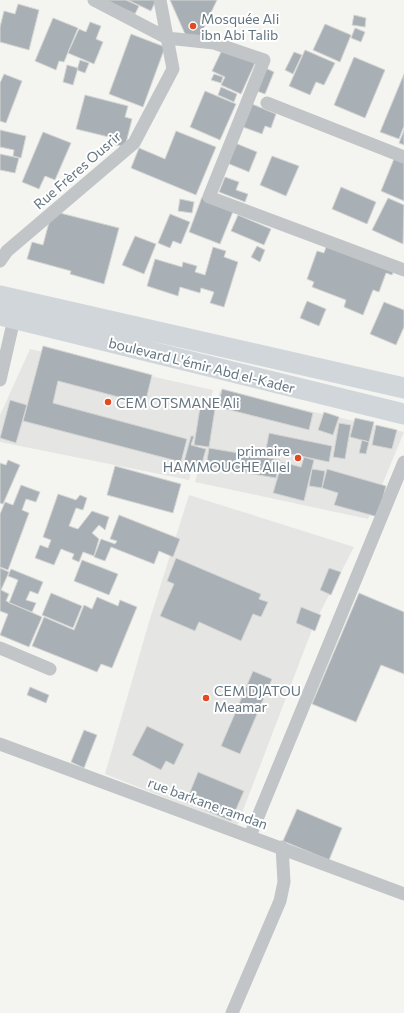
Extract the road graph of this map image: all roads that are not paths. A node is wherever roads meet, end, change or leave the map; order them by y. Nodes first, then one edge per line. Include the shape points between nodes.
1 (94, 0) edge
2 (160, 0) edge
3 (167, 38) junction
4 (267, 104) dead end
5 (404, 157) edge
6 (0, 260) edge
7 (404, 270) edge
8 (0, 296) edge
9 (7, 317) edge
10 (0, 380) edge
11 (404, 388) edge
12 (404, 414) edge
13 (404, 462) edge
14 (0, 648) edge
15 (50, 669) dead end
16 (0, 744) edge
17 (250, 836) junction
18 (282, 847) junction
19 (404, 894) edge
20 (232, 1013) edge

1 - 3 street
2 - 3 street, Rue Frères Ousrir
3 - 6 street, Rue Frères Ousrir via 173,69 134,143 7,251
3 - 7 street via 214,43 264,60 209,197
4 - 5 street
8 - 11 highway
9 - 10 street
9 - 12 highway, boulevard L'émir Abd el-Kader
13 - 17 street
14 - 15 street
16 - 17 street, rue barkane ramdan
17 - 18 street, rue barkane ramdan
18 - 19 street, rue barkane ramdan
18 - 20 street via 284,882 280,901

